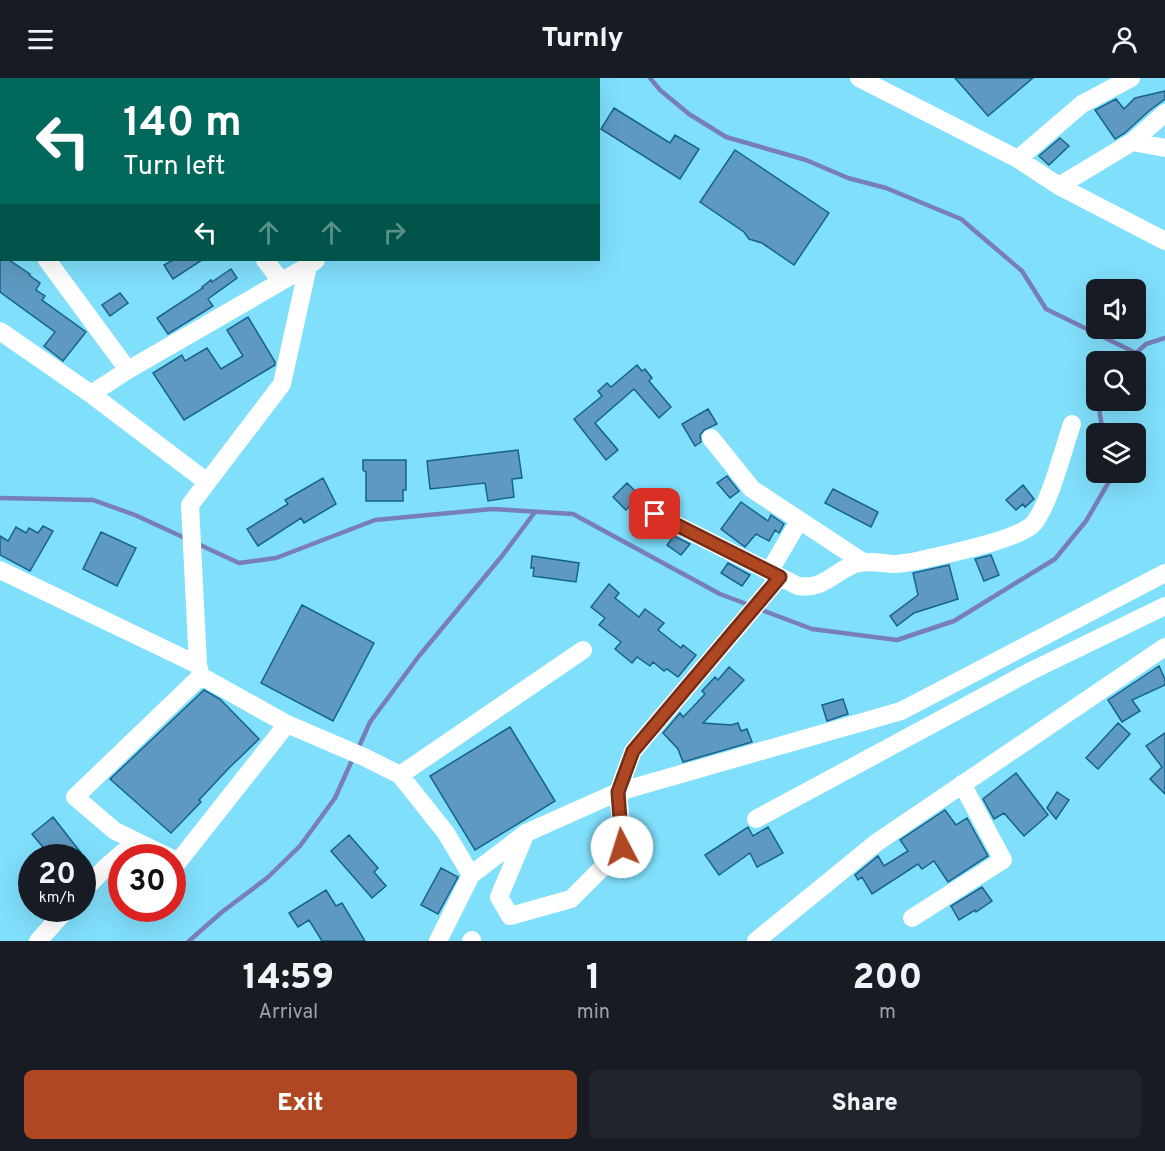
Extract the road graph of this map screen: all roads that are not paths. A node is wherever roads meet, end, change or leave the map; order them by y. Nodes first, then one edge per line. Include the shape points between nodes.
1 (859, 78) edge
2 (1131, 78) edge
3 (1165, 113) edge
4 (1132, 142) junction
5 (1165, 148) edge
6 (1018, 159) junction
7 (1059, 186) junction
8 (1165, 241) edge
9 (48, 261) edge
10 (265, 261) edge
11 (312, 263) edge
12 (281, 280) junction
13 (0, 332) edge
14 (128, 370) junction
15 (91, 393) junction
16 (1072, 424) dead end
17 (711, 438) dead end
18 (207, 482) junction
19 (655, 514) dead end
20 (799, 521) junction
21 (863, 562) junction
22 (0, 570) edge
23 (1165, 573) edge
24 (774, 580) junction
25 (1165, 606) edge
26 (583, 650) dead end
27 (1163, 654) edge
28 (199, 670) junction
29 (288, 724) junction
30 (400, 775) junction
31 (962, 784) junction
32 (618, 792) junction
33 (756, 819) dead end
34 (526, 833) junction
35 (136, 841) junction
36 (142, 844) edge
37 (186, 852) edge
38 (471, 875) junction
39 (96, 877) edge
40 (912, 918) dead end
41 (55, 922) edge
42 (38, 941) edge
43 (438, 941) edge
44 (756, 941) edge

1 - 6 street
2 - 6 street via 1082,104
3 - 4 street
4 - 5 street
4 - 7 street
6 - 7 street
7 - 8 street
9 - 14 street
10 - 12 street
11 - 12 street
11 - 18 street via 282,384
12 - 14 street
13 - 15 street
14 - 15 street
15 - 18 street
16 - 21 street via 1043,509 1033,525 1016,535 921,560
17 - 20 street via 752,489
18 - 28 street via 190,504
19 - 24 street
20 - 21 street
20 - 24 street
21 - 24 street via 810,588
22 - 28 street
23 - 32 street via 901,711
24 - 32 street via 748,617 633,751
25 - 33 street via 1031,671
26 - 30 street
27 - 31 street
28 - 29 street
28 - 35 street via 75,797 115,831
29 - 30 street
29 - 37 street
30 - 38 street via 446,833
31 - 40 street via 1003,860
31 - 44 street via 876,843
32 - 34 street
32 - 34 street via 622,847 571,899 510,916 499,897
34 - 38 street
35 - 36 street
35 - 39 street
38 - 43 street
41 - 42 street

